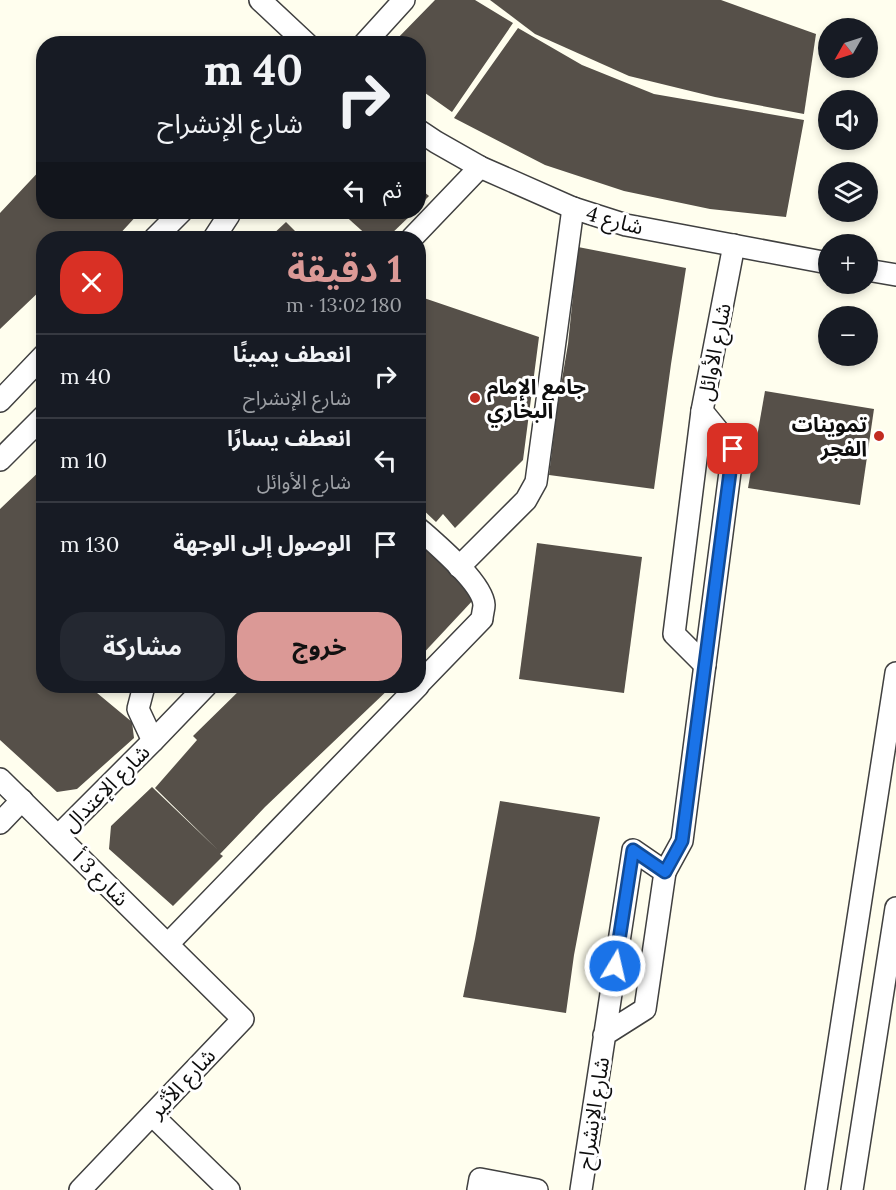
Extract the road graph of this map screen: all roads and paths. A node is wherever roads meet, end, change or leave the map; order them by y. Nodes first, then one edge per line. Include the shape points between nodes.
1 (260, 0) edge
2 (404, 0) edge
3 (298, 36) edge
4 (371, 36) edge
5 (426, 135) edge
6 (480, 167) junction
7 (573, 208) junction
8 (174, 219) edge
9 (163, 231) edge
10 (419, 231) edge
11 (734, 245) junction
12 (818, 261) edge
13 (878, 272) edge
14 (896, 275) edge
15 (36, 363) edge
16 (0, 400) edge
17 (702, 411) junction
18 (36, 424) edge
19 (0, 460) edge
20 (426, 536) edge
21 (459, 567) junction
22 (705, 665) junction
23 (896, 673) edge
24 (426, 677) edge
25 (142, 693) edge
26 (199, 693) edge
27 (410, 693) edge
28 (153, 741) junction
29 (0, 779) edge
30 (22, 801) junction
31 (0, 823) edge
32 (58, 836) junction
33 (665, 872) junction
34 (896, 908) edge
35 (168, 944) junction
36 (201, 977) joint
37 (604, 1035) junction
38 (152, 1115) junction
39 (80, 1190) edge
40 (229, 1190) edge
41 (478, 1190) edge
42 (537, 1190) edge
43 (581, 1190) edge
44 (816, 1190) edge
45 (852, 1190) edge

1 - 3 street
2 - 4 street
5 - 6 street, شارع 4
6 - 7 street, شارع 4
6 - 10 street
7 - 11 street, شارع 4 via 626,225
7 - 21 street via 536,482 526,500
8 - 9 street
11 - 12 street, شارع 4
11 - 17 street, شارع الأوائل
13 - 14 street
15 - 16 street
17 - 22 street, شارع الأوائل via 733,449
17 - 22 street via 674,634
18 - 19 street
20 - 21 street
21 - 24 street via 480,592 484,605 482,619
22 - 33 street, شارع الأوائل via 682,841
23 - 44 street
25 - 28 street, شارع الإعتدال via 138,709
26 - 28 street, شارع الإعتدال
27 - 35 street
28 - 32 street, شارع الإعتدال
29 - 30 street, شارع 3 أ
30 - 31 street
30 - 32 street, شارع 3 أ
32 - 35 street, شارع 3 أ
33 - 37 street, شارع الإنشراح via 645,1009
33 - 37 street, شارع الإنشراح via 633,850
34 - 45 street
35 - 36 street, شارع 3 أ
36 - 38 street, شارع الأثير via 243,1019
37 - 43 street, شارع الإنشراح
38 - 39 street, شارع الأثير
38 - 40 street
41 - 42 street via 480,1179

